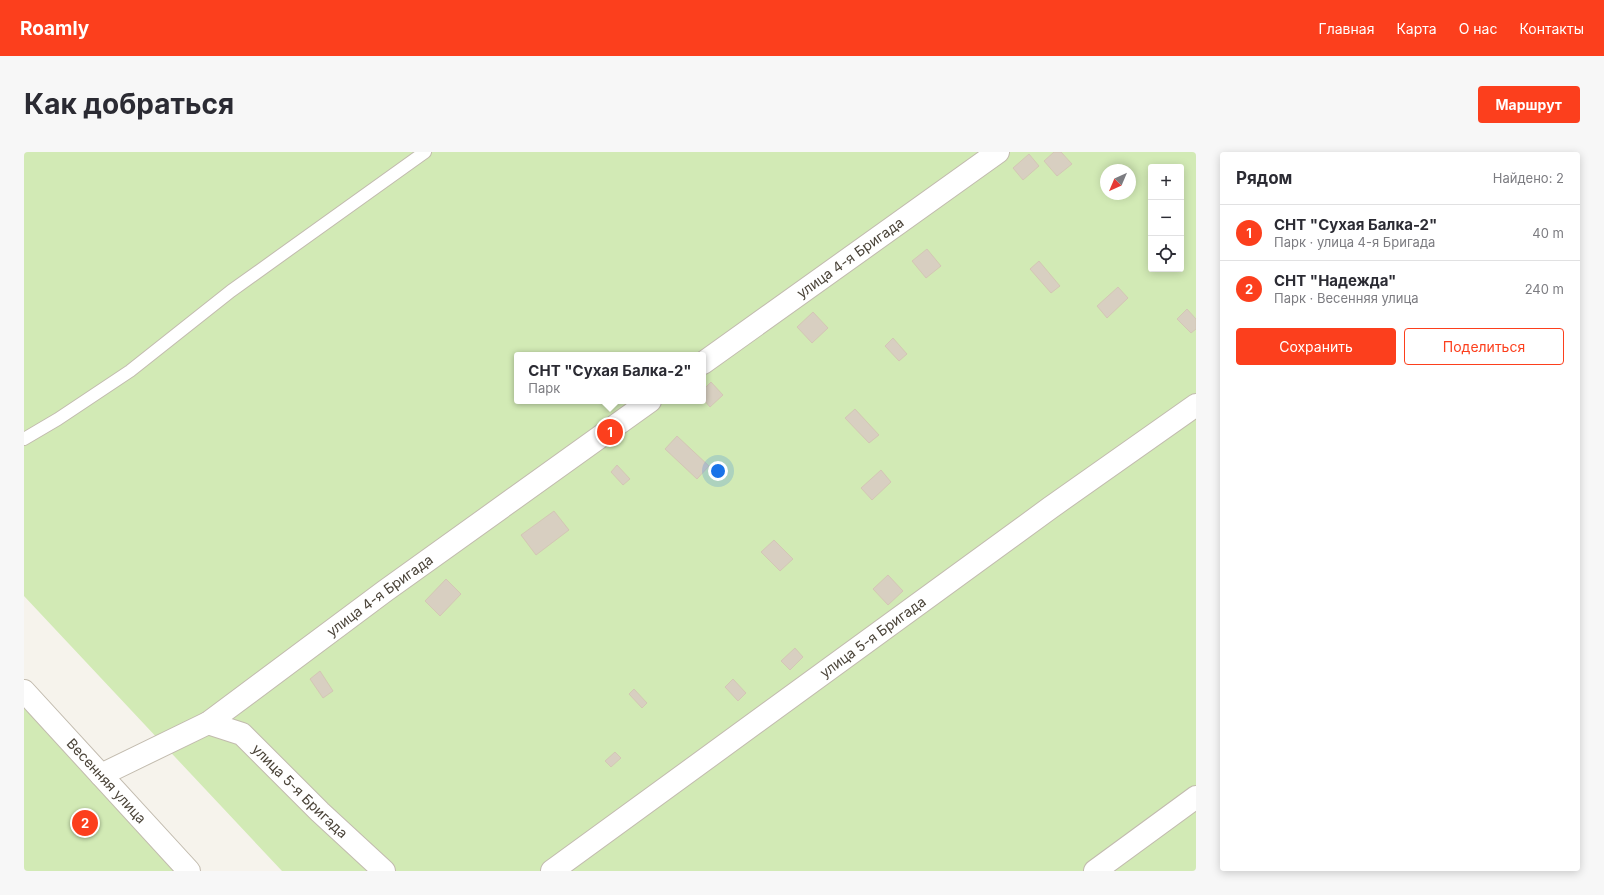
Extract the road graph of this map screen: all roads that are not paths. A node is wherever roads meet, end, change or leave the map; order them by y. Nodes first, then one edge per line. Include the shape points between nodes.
1 (425, 152) edge
2 (998, 152) edge
3 (706, 361) edge
4 (646, 404) edge
5 (1196, 405) edge
6 (24, 439) edge
7 (24, 691) edge
8 (208, 724) junction
9 (101, 775) junction
10 (1196, 797) edge
11 (189, 871) edge
12 (384, 871) edge
13 (552, 871) edge
14 (1095, 871) edge

1 - 6 lane via 232,291 130,371
2 - 3 street, улица 4-я Бригада
4 - 8 street, улица 4-я Бригада via 385,591
5 - 13 street, улица 5-я Бригада
7 - 9 street, Весенняя улица
8 - 9 street, улица 4-я Бригада
8 - 12 street, улица 5-я Бригада via 242,734
9 - 11 street, Весенняя улица
10 - 14 street

